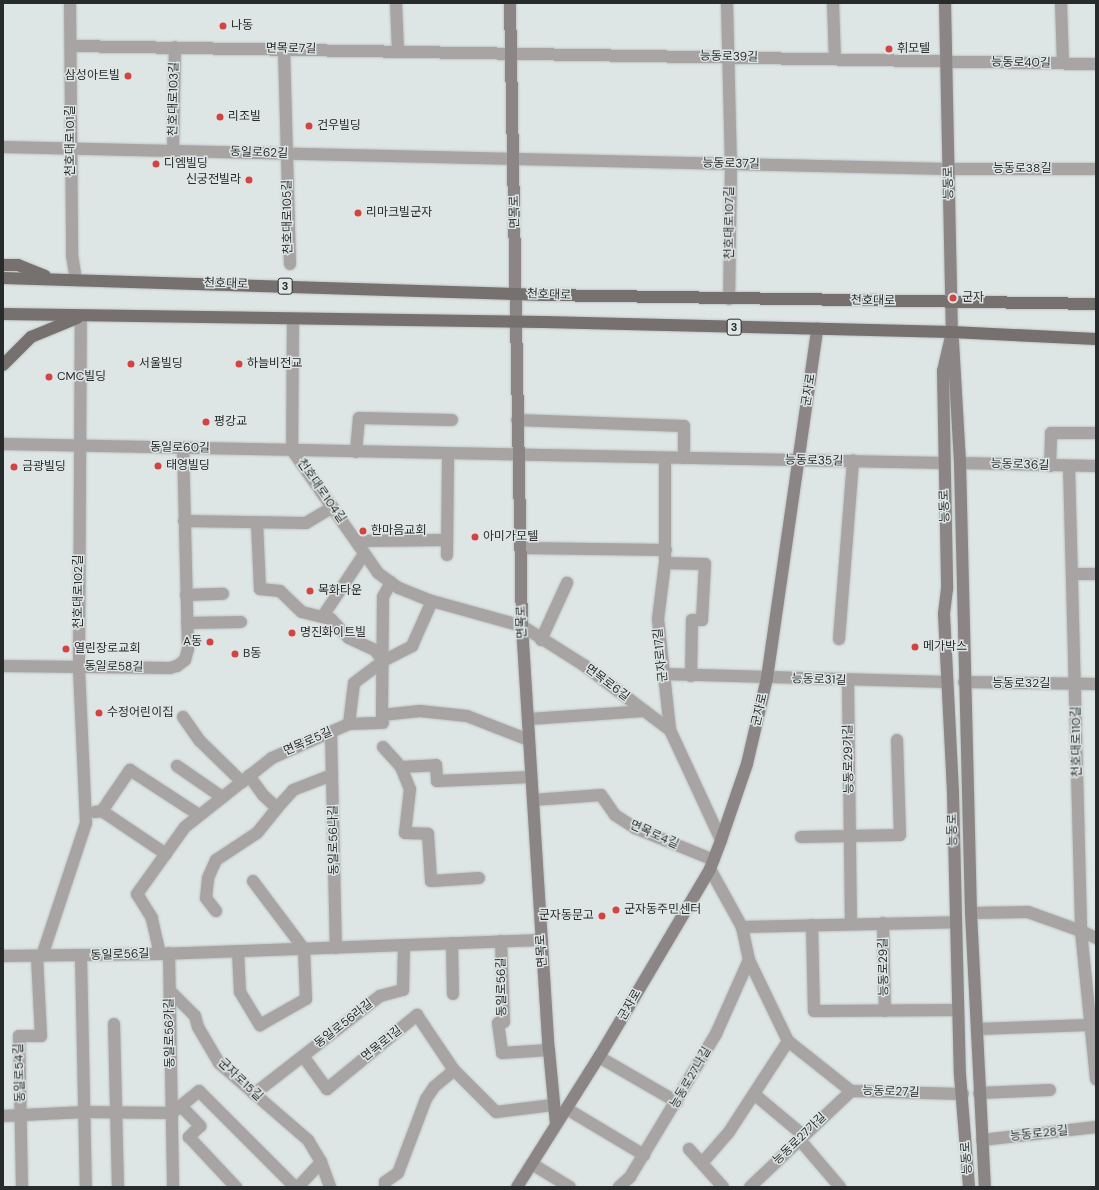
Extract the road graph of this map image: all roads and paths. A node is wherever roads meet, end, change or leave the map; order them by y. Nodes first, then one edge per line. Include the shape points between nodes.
1 (70, 3) edge
2 (396, 3) edge
3 (510, 3) edge
4 (727, 3) edge
5 (833, 3) edge
6 (945, 3) edge
7 (1061, 3) edge
8 (71, 46) junction
9 (175, 47) junction
10 (284, 49) junction
11 (398, 51) junction
12 (511, 54) junction
13 (730, 57) junction
14 (835, 59) junction
15 (946, 61) junction
16 (1063, 63) junction
17 (1096, 64) edge
18 (3, 147) edge
19 (71, 147) junction
20 (173, 150) junction
21 (287, 154) junction
22 (514, 160) junction
23 (731, 164) junction
24 (949, 169) junction
25 (1096, 169) edge
26 (290, 264) dead end
27 (3, 265) edge
28 (3, 278) edge
29 (54, 279) junction
30 (76, 279) junction
31 (516, 293) junction
32 (729, 298) junction
33 (952, 302) junction
34 (1096, 304) edge
35 (3, 314) edge
36 (81, 316) junction
37 (293, 319) junction
38 (516, 322) junction
39 (816, 329) junction
40 (952, 332) junction
41 (1096, 339) edge
42 (3, 365) edge
43 (452, 420) dead end
44 (518, 420) junction
45 (1096, 433) edge
46 (3, 444) edge
47 (80, 445) junction
48 (183, 448) junction
49 (292, 450) junction
50 (356, 452) junction
51 (448, 454) junction
52 (518, 455) junction
53 (665, 458) junction
54 (684, 458) junction
55 (798, 461) junction
56 (853, 461) junction
57 (944, 463) junction
58 (960, 463) junction
59 (1050, 466) junction
60 (1070, 466) junction
61 (1096, 466) edge
62 (333, 507) junction
63 (184, 521) junction
64 (257, 523) junction
65 (447, 540) junction
66 (356, 541) junction
67 (520, 548) junction
68 (666, 550) junction
69 (364, 554) junction
70 (447, 555) dead end
71 (665, 563) junction
72 (1072, 574) junction
73 (1096, 574) edge
74 (391, 582) junction
75 (567, 582) dead end
76 (223, 594) dead end
77 (186, 595) junction
78 (432, 601) junction
79 (323, 616) junction
80 (241, 622) dead end
81 (187, 623) junction
82 (522, 626) junction
83 (839, 639) dead end
84 (541, 640) junction
85 (383, 661) junction
86 (3, 666) edge
87 (79, 666) junction
88 (663, 674) junction
89 (691, 676) junction
90 (767, 678) junction
91 (848, 681) junction
92 (947, 682) junction
93 (964, 682) junction
94 (1075, 684) junction
95 (1096, 684) edge
96 (645, 711) junction
97 (183, 717) dead end
98 (382, 719) junction
99 (528, 720) junction
100 (350, 724) junction
101 (670, 730) junction
102 (331, 732) junction
103 (529, 740) junction
104 (897, 740) dead end
105 (383, 747) dead end
106 (177, 766) dead end
107 (401, 767) junction
108 (332, 775) junction
109 (531, 777) junction
110 (245, 779) junction
111 (222, 798) junction
112 (533, 800) junction
113 (277, 808) junction
114 (102, 811) junction
115 (86, 812) junction
116 (199, 815) junction
117 (850, 836) junction
118 (801, 837) dead end
119 (721, 840) junction
120 (166, 854) junction
121 (712, 864) junction
122 (479, 878) dead end
123 (253, 881) dead end
124 (216, 911) dead end
125 (971, 913) junction
126 (955, 922) junction
127 (883, 923) junction
128 (851, 924) junction
129 (812, 925) junction
130 (742, 927) junction
131 (1082, 931) junction
132 (1096, 938) edge
133 (542, 940) junction
134 (501, 941) junction
135 (452, 943) junction
136 (404, 945) junction
137 (336, 948) junction
138 (304, 949) junction
139 (238, 951) junction
140 (165, 954) junction
141 (3, 956) edge
142 (40, 956) junction
143 (81, 956) junction
144 (748, 960) junction
145 (170, 991) junction
146 (453, 994) dead end
147 (958, 1010) junction
148 (885, 1011) junction
149 (1091, 1021) edge
150 (114, 1024) dead end
151 (977, 1029) junction
152 (788, 1041) junction
153 (549, 1050) junction
154 (303, 1056) junction
155 (600, 1057) junction
156 (454, 1070) junction
157 (1096, 1079) edge
158 (851, 1090) junction
159 (1050, 1090) dead end
160 (979, 1093) junction
161 (254, 1094) junction
162 (754, 1094) junction
163 (963, 1094) junction
164 (677, 1102) junction
165 (553, 1105) junction
166 (567, 1109) junction
167 (177, 1110) junction
168 (85, 1112) junction
169 (116, 1112) junction
170 (3, 1116) edge
171 (21, 1116) junction
172 (556, 1124) junction
173 (1096, 1127) edge
174 (801, 1137) junction
175 (982, 1140) junction
176 (689, 1149) dead end
177 (644, 1155) junction
178 (321, 1162) junction
179 (702, 1162) junction
180 (532, 1164) junction
181 (756, 1185) edge
182 (22, 1187) edge
183 (86, 1187) edge
184 (118, 1187) edge
185 (174, 1187) edge
186 (236, 1187) edge
187 (296, 1187) edge
188 (330, 1187) edge
189 (385, 1187) edge
190 (518, 1187) edge
191 (570, 1187) edge
192 (619, 1187) edge
193 (723, 1187) edge
194 (840, 1187) edge
195 (969, 1187) edge
196 (985, 1187) edge

1 - 8 street, 천호대로101길
2 - 11 street
3 - 12 main road, 면목로
4 - 13 street, 천호대로107길
5 - 14 street
6 - 15 main road, 능동로
7 - 16 street
8 - 9 street, 면목로7길
8 - 19 street, 천호대로101길
9 - 10 street, 면목로7길
9 - 20 street, 천호대로103길
10 - 11 street, 면목로7길
10 - 21 street, 천호대로105길
11 - 12 street, 면목로7길
12 - 13 street, 능동로39길
12 - 22 main road, 면목로
13 - 14 street, 능동로39길
13 - 23 street, 천호대로107길
14 - 15 street, 능동로39길
15 - 16 street, 능동로40길
15 - 24 main road, 능동로
16 - 17 street, 능동로40길
18 - 19 street, 동일로62길
19 - 20 street, 동일로62길
19 - 30 street, 천호대로101길 via 72,254
20 - 21 street, 동일로62길
21 - 22 street, 동일로62길
21 - 26 street, 천호대로105길
22 - 23 street, 능동로37길
22 - 31 main road, 면목로
23 - 24 street, 능동로37길
23 - 32 street, 천호대로107길
24 - 25 street, 능동로38길
24 - 33 main road, 능동로
27 - 29 main road via 18,265
28 - 29 main road, 천호대로 / 3
29 - 30 main road, 천호대로 / 3
30 - 31 main road, 천호대로 / 3
31 - 32 main road, 천호대로 / 3
31 - 38 main road, 면목로
32 - 33 main road, 천호대로 / 3
33 - 34 main road, 천호대로 / 3
33 - 40 main road, 능동로
35 - 36 main road, 3
36 - 37 main road, 3
36 - 42 main road via 31,337
36 - 47 street, 천호대로102길
37 - 38 main road, 3
37 - 49 street, 천호대로104길
38 - 39 main road, 3
38 - 44 main road, 면목로
39 - 40 main road, 3
39 - 55 main road, 군자로
40 - 41 main road, 3
40 - 57 main road, 능동로 via 943,371
40 - 58 main road, 능동로
43 - 50 street via 359,418
44 - 52 main road, 면목로
44 - 54 street via 684,426
45 - 59 street via 1051,433
46 - 47 street, 동일로60길
47 - 48 street, 동일로60길
47 - 87 street, 천호대로102길
48 - 49 street, 동일로60길
48 - 63 street, 동일로58길
49 - 50 street, 동일로60길
49 - 62 street, 천호대로104길
50 - 51 street, 동일로60길
51 - 52 street, 동일로60길
51 - 65 street
52 - 53 street, 능동로35길
52 - 67 main road, 면목로
53 - 54 street, 능동로35길
53 - 68 street, 군자로17길
54 - 55 street, 능동로35길
55 - 56 street, 능동로35길
55 - 90 main road, 군자로
56 - 57 street, 능동로35길
56 - 83 street
57 - 58 main road, 능동로36길
57 - 92 main road, 능동로
58 - 59 street, 능동로36길
58 - 93 main road, 능동로
59 - 60 street, 능동로36길
60 - 61 street, 능동로36길
60 - 72 street, 천호대로110길
62 - 64 street via 308,523
62 - 66 street, 천호대로104길
63 - 64 street
63 - 77 street, 동일로58길
64 - 79 street via 259,587 263,590 280,591 302,612
65 - 66 street
65 - 70 street
66 - 69 street, 천호대로104길
67 - 68 street
67 - 82 main road, 면목로
68 - 71 street, 군자로17길
69 - 74 street, 천호대로104길 via 378,573
69 - 79 street
71 - 88 street, 군자로17길 via 658,619
71 - 89 street via 705,564 702,620 692,620
72 - 73 street
72 - 94 street, 천호대로110길
74 - 78 street, 천호대로104길
74 - 85 street via 383,596
75 - 84 street
76 - 77 street
77 - 81 street, 동일로58길
78 - 82 street, 천호대로104길
78 - 85 street via 412,646
79 - 85 street via 341,626 351,639 375,650
80 - 81 street
81 - 87 street, 동일로58길 via 187,656 176,667
82 - 84 street, 면목로6길
82 - 99 main road, 면목로
84 - 96 street, 면목로6길 via 585,666
85 - 98 street
85 - 100 street via 354,683
86 - 87 street, 동일로58길
87 - 115 street, 천호대로102길
88 - 89 street, 능동로31길
88 - 101 street, 군자로17길
89 - 90 street, 능동로31길
90 - 91 street, 능동로31길
90 - 119 main road, 군자로 via 747,764
91 - 92 street, 능동로31길
91 - 117 street, 능동로29가길
92 - 93 main road, 능동로32길
92 - 126 main road, 능동로 via 953,793
93 - 94 street, 능동로32길
93 - 125 main road, 능동로
94 - 95 street, 능동로32길
94 - 131 street, 천호대로110길
96 - 99 street
96 - 101 street, 면목로6길
97 - 110 street via 200,741
98 - 100 street, 면목로5길
98 - 103 street, 면목로5길 via 420,711 467,716
99 - 103 main road, 면목로
100 - 102 street, 면목로5길
101 - 119 street, 군자로17길
102 - 108 street, 동일로56나길
102 - 110 street, 면목로5길 via 272,758
103 - 109 main road, 면목로
104 - 117 street via 900,835
105 - 107 street
106 - 111 street
107 - 109 street via 436,765 437,781
107 - 122 street via 410,789 405,833 428,834 431,881
108 - 113 street via 293,790
108 - 137 street, 동일로56나길
109 - 112 main road, 면목로
110 - 111 street, 면목로5길
110 - 113 street
111 - 116 street, 면목로5길
112 - 121 street, 면목로4길 via 600,795 615,815 635,828
112 - 133 main road, 면목로
113 - 124 street via 257,833 216,860 208,878 206,898
114 - 115 street
114 - 116 street via 130,770
114 - 120 street
115 - 142 street, 천호대로102길 via 86,823
116 - 120 street, 면목로5길 via 185,828
117 - 118 street
117 - 128 street, 능동로29가길
119 - 121 main road, 군자로
120 - 140 street, 면목로5길 via 137,894 152,918
121 - 130 street, 능동로27길
121 - 155 main road, 군자로
123 - 138 street
125 - 131 street via 1028,912
125 - 151 main road, 능동로
126 - 127 street, 능동로29길
126 - 147 main road, 능동로
127 - 128 street, 능동로29길
127 - 148 street, 능동로29길
128 - 129 street, 능동로29길
129 - 130 street, 능동로29길
129 - 148 street via 814,1011
130 - 144 street, 능동로27길
131 - 132 street
131 - 149 street, 천호대로110길
133 - 134 street, 동일로56길
133 - 153 main road, 면목로
134 - 135 street, 동일로56길
134 - 153 street, 동일로56길 via 504,1022 498,1023 502,1053
135 - 136 street, 동일로56길
135 - 146 street
136 - 137 street, 동일로56길
136 - 154 street, 동일로56라길 via 404,990 380,996
137 - 138 street, 동일로56길
138 - 139 street, 동일로56길
138 - 139 street via 306,999 260,1024 240,992
139 - 140 street, 동일로56길
140 - 143 street, 동일로56길
140 - 145 street, 동일로56가길
141 - 142 street, 동일로56길
142 - 143 street, 동일로56길
142 - 171 street, 동일로54길 via 41,1036 19,1036
143 - 168 street
144 - 152 street, 능동로27길
144 - 164 street, 능동로27나길 via 716,1034
145 - 161 street, 군자로15길 via 196,1016 198,1027 219,1063
145 - 167 street, 동일로56가길
147 - 148 street
147 - 163 main road, 능동로
149 - 151 street
149 - 157 street, 천호대로110길
150 - 169 street
151 - 160 main road, 능동로
152 - 158 street, 능동로27길
152 - 162 street
153 - 165 main road, 면목로
154 - 156 street, 면목로1길 via 327,1089 417,1015
154 - 161 street, 동일로56라길
155 - 164 street
155 - 166 main road, 군자로
156 - 165 street, 면목로1길 via 496,1112
156 - 189 street via 434,1087 426,1099 398,1173 385,1182
158 - 163 street, 능동로27길
158 - 174 street, 능동로27가길
159 - 160 street
160 - 175 main road, 능동로
161 - 178 street, 군자로15길 via 308,1140
162 - 174 street
162 - 179 street via 729,1132
163 - 195 main road, 능동로
164 - 177 street, 능동로27나길
165 - 172 main road, 면목로
166 - 172 main road, 군자로
166 - 177 street
167 - 169 street, 동일로54길
167 - 185 street, 동일로56가길
167 - 186 street via 200,1126 189,1137
167 - 187 street via 199,1091
168 - 169 street, 동일로54길
168 - 171 street, 동일로54길
168 - 183 street
169 - 184 street
170 - 171 street, 동일로54길
171 - 182 street
172 - 180 main road, 군자로
173 - 175 street, 능동로28길
174 - 181 street, 능동로27가길
174 - 194 street
175 - 196 main road, 능동로
176 - 179 street
177 - 192 street, 능동로27나길 via 630,1177
178 - 187 street
178 - 188 street, 군자로15길
179 - 193 street
180 - 190 main road, 군자로
180 - 191 street

